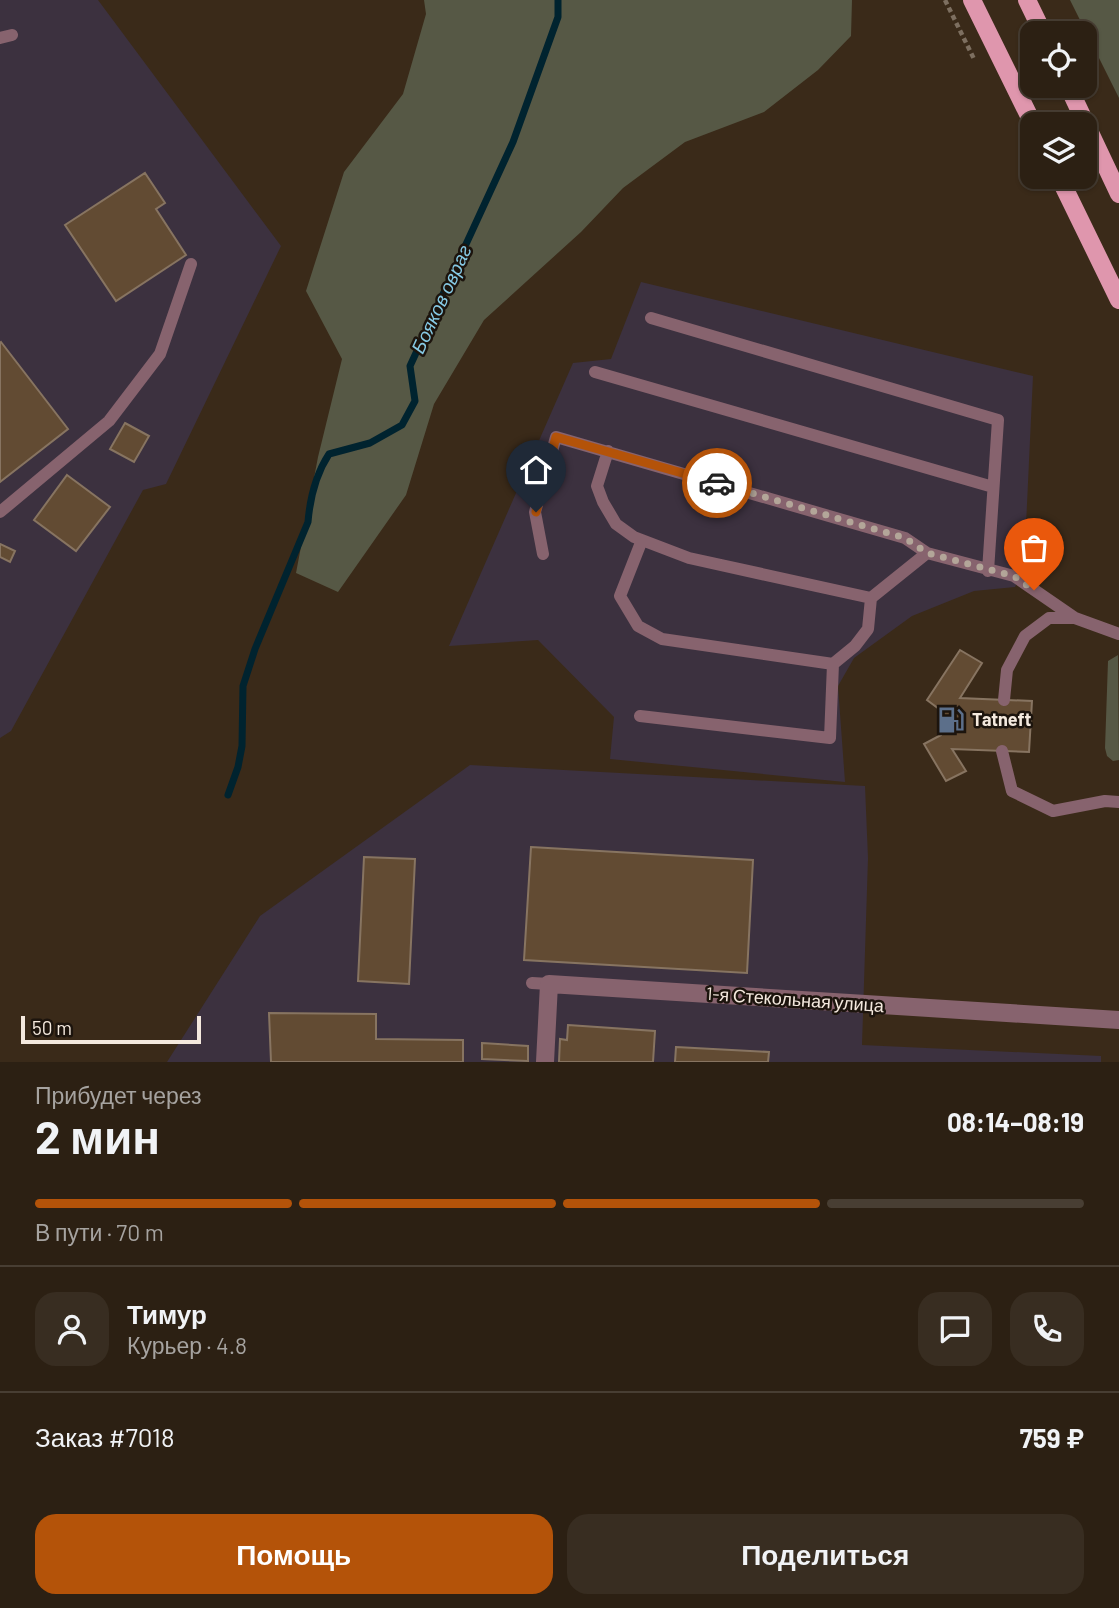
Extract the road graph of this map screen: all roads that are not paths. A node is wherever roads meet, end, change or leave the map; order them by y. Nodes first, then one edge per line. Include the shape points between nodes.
1 (972, 0) edge
2 (1027, 0) edge
3 (1037, 21) edge
4 (1074, 98) edge
5 (1027, 112) edge
6 (1065, 189) edge
7 (1119, 194) edge
8 (191, 264) dead end
9 (1119, 300) edge
10 (651, 318) dead end
11 (595, 372) dead end
12 (608, 451) junction
13 (993, 486) junction
14 (0, 512) edge
15 (642, 540) junction
16 (927, 553) junction
17 (543, 554) dead end
18 (988, 570) junction
19 (872, 598) junction
20 (1075, 618) junction
21 (1119, 634) edge
22 (833, 664) junction
23 (1004, 700) dead end
24 (640, 716) dead end
25 (1002, 751) dead end
26 (1119, 802) edge
27 (1119, 1020) edge
28 (545, 1062) edge

1 - 5 main road
2 - 3 main road
4 - 7 main road
6 - 9 main road
8 - 14 lane via 160,354 109,421
10 - 13 lane via 998,420
11 - 13 lane
12 - 15 lane via 597,486 603,502 616,524
12 - 16 lane via 905,538
12 - 17 lane via 556,437 536,512
13 - 18 lane
15 - 19 lane via 689,558
15 - 22 lane via 620,596 638,626 662,639
16 - 18 lane
16 - 19 lane
18 - 20 lane via 1014,576
19 - 22 lane via 868,629
20 - 21 lane
20 - 23 lane via 1049,618 1024,636 1007,670
22 - 24 lane via 830,738
25 - 26 lane via 1012,791 1053,811
27 - 28 street, 1-я Стекольная улица via 541,983

